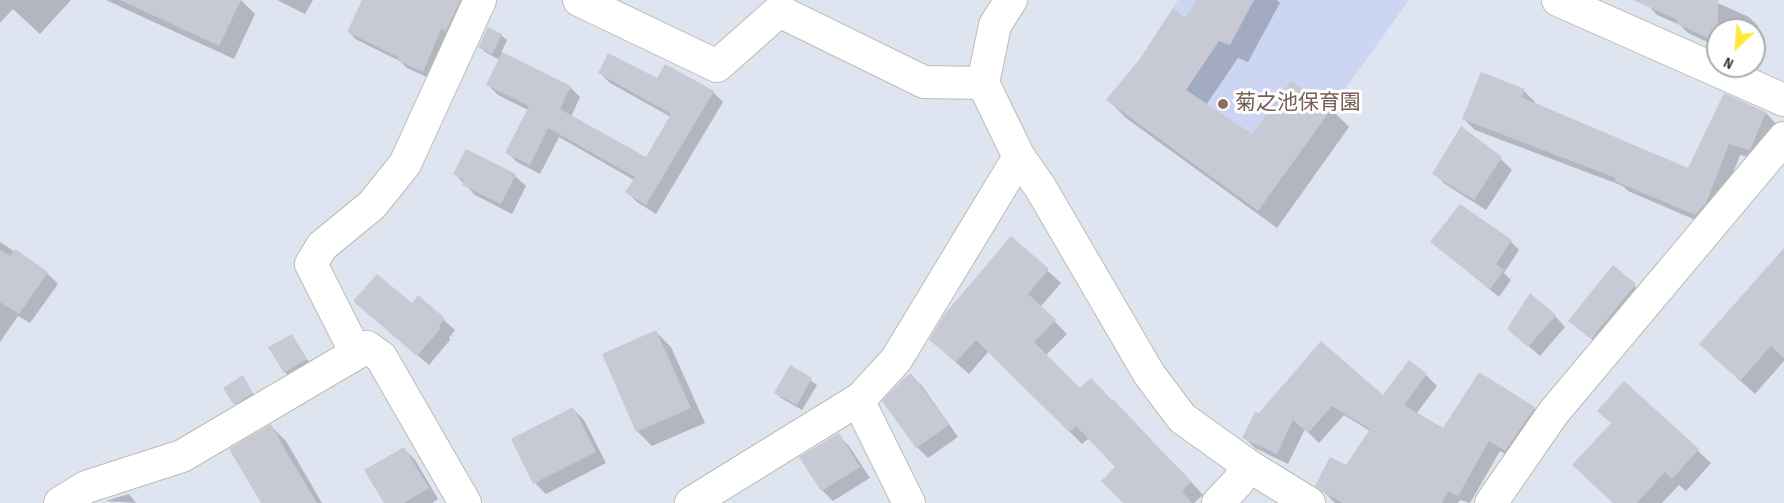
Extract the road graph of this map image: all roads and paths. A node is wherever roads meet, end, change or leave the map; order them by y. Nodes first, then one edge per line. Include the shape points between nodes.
1 (480, 0) edge
2 (579, 0) edge
3 (1011, 0) edge
4 (1558, 0) edge
5 (983, 83) junction
6 (1784, 100) edge
7 (1784, 138) edge
8 (1019, 157) junction
9 (356, 353) junction
10 (856, 401) junction
11 (1249, 466) junction
12 (60, 503) edge
13 (465, 503) edge
14 (691, 503) edge
15 (909, 503) edge
16 (1218, 503) edge
17 (1309, 503) edge
18 (1491, 503) edge

1 - 9 street via 405,164 372,205 322,246 311,264
2 - 5 street via 717,66 779,11 924,82
3 - 5 street via 995,25
4 - 6 street
5 - 8 street
7 - 18 street via 1554,412
8 - 10 street via 896,360
8 - 11 street via 1149,374 1182,418
9 - 12 street via 182,456 86,487
9 - 13 street via 367,347 381,357
10 - 14 street
10 - 15 street
11 - 16 street
11 - 17 street

